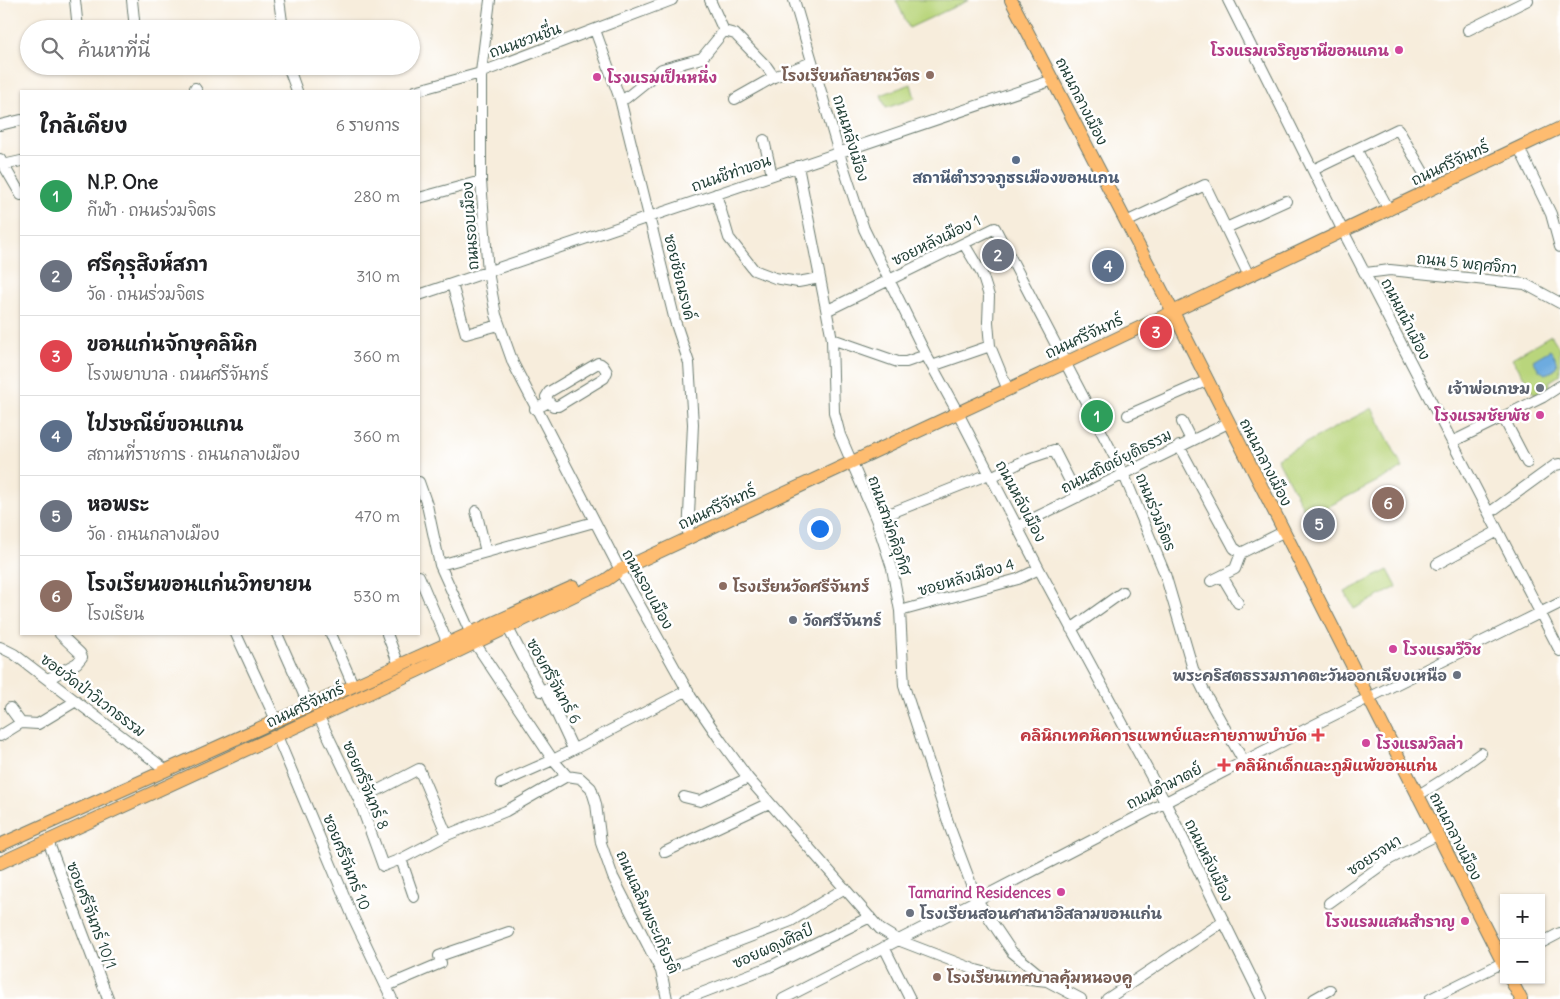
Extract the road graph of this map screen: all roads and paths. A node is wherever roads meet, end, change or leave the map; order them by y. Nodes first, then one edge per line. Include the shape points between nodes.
1 (75, 0) edge
2 (132, 0) edge
3 (279, 0) edge
4 (490, 0) edge
5 (672, 0) edge
6 (710, 0) edge
7 (794, 0) edge
8 (1011, 0) edge
9 (1228, 0) edge
10 (1526, 0) edge
11 (77, 20) edge
12 (134, 20) edge
13 (282, 20) edge
14 (595, 30) junction
15 (1468, 30) dead end
16 (724, 32) junction
17 (812, 62) junction
18 (481, 72) junction
19 (291, 75) edge
20 (774, 77) junction
21 (1053, 80) junction
22 (297, 90) edge
23 (418, 90) edge
24 (620, 99) junction
25 (735, 99) dead end
26 (20, 120) edge
27 (0, 125) edge
28 (1560, 128) edge
29 (764, 140) dead end
30 (1519, 148) junction
31 (1356, 149) junction
32 (838, 153) junction
33 (1, 161) edge
34 (20, 161) edge
35 (798, 166) junction
36 (1313, 170) junction
37 (772, 175) junction
38 (481, 181) junction
39 (1433, 189) junction
40 (20, 193) edge
41 (716, 194) junction
42 (420, 198) edge
43 (1286, 201) dead end
44 (1389, 210) junction
45 (650, 217) junction
46 (1126, 222) junction
47 (995, 228) joint
48 (1226, 228) junction
49 (1343, 231) junction
50 (964, 244) junction
51 (1560, 247) edge
52 (488, 272) junction
53 (1366, 273) junction
54 (1249, 276) junction
55 (820, 278) junction
56 (889, 280) junction
57 (452, 284) junction
58 (420, 295) edge
59 (1560, 303) edge
60 (828, 310) junction
61 (1173, 312) junction
62 (499, 325) junction
63 (832, 339) junction
64 (990, 346) junction
65 (926, 354) junction
66 (1065, 363) junction
67 (932, 366) junction
68 (1206, 380) junction
69 (1560, 386) edge
70 (1008, 390) junction
71 (549, 402) junction
72 (535, 409) junction
73 (958, 413) junction
74 (1128, 414) dead end
75 (1503, 417) junction
76 (1182, 422) dead end
77 (1228, 423) junction
78 (1191, 440) junction
79 (1452, 442) junction
80 (1179, 446) junction
81 (852, 462) junction
82 (1527, 464) dead end
83 (1560, 464) edge
84 (990, 475) junction
85 (1124, 475) junction
86 (420, 485) edge
87 (1078, 497) junction
88 (476, 512) dead end
89 (1489, 513) junction
90 (876, 520) junction
91 (594, 522) junction
92 (1018, 526) junction
93 (1498, 530) junction
94 (1283, 532) junction
95 (688, 538) junction
96 (486, 552) junction
97 (1241, 553) junction
98 (1437, 564) dead end
99 (440, 565) junction
100 (1039, 569) junction
101 (620, 570) junction
102 (1222, 576) junction
103 (420, 578) edge
104 (1211, 582) dead end
105 (1123, 592) dead end
106 (1238, 602) dead end
107 (1560, 603) edge
108 (900, 610) junction
109 (1540, 612) junction
110 (508, 628) junction
111 (1071, 629) junction
112 (61, 635) edge
113 (236, 635) edge
114 (277, 635) edge
115 (330, 635) edge
116 (387, 635) edge
117 (473, 638) junction
118 (448, 644) junction
119 (0, 647) edge
120 (1560, 651) edge
121 (399, 665) junction
122 (414, 665) junction
123 (48, 680) junction
124 (353, 685) junction
125 (688, 690) junction
126 (1369, 699) junction
127 (76, 701) junction
128 (309, 706) junction
129 (10, 708) dead end
130 (319, 717) junction
131 (276, 720) junction
132 (21, 723) junction
133 (279, 735) junction
134 (0, 736) edge
135 (573, 750) junction
136 (1481, 753) dead end
137 (553, 760) junction
138 (1244, 762) junction
139 (166, 770) junction
140 (567, 776) junction
141 (748, 778) junction
142 (501, 783) dead end
143 (1417, 796) junction
144 (684, 797) dead end
145 (359, 800) junction
146 (94, 802) junction
147 (769, 802) junction
148 (1164, 802) junction
149 (100, 817) junction
150 (447, 835) junction
151 (1437, 835) junction
152 (48, 841) junction
153 (0, 845) edge
154 (665, 852) dead end
155 (401, 859) junction
156 (0, 863) edge
157 (845, 888) junction
158 (414, 897) dead end
159 (977, 900) junction
160 (1329, 903) dead end
161 (870, 917) junction
162 (1223, 922) junction
163 (509, 932) dead end
164 (1560, 933) edge
165 (898, 940) junction
166 (1545, 941) edge
167 (884, 947) junction
168 (1500, 957) edge
169 (1500, 965) edge
170 (661, 971) junction
171 (1047, 981) junction
172 (1513, 984) edge
173 (387, 986) junction
174 (1330, 990) dead end
175 (1075, 998) edge
176 (1434, 998) edge
177 (108, 999) edge
178 (392, 999) edge
179 (666, 999) edge
180 (686, 999) edge
181 (783, 999) edge
182 (910, 999) edge
183 (1108, 999) edge
184 (1262, 999) edge
185 (1314, 999) edge
186 (1521, 999) edge

1 - 11 street
2 - 12 street
3 - 13 street
4 - 18 street, ถนนรอบเมือง
5 - 14 street, ถนนชวนชื่น
6 - 16 street
7 - 17 street, ถนนหลังเมือง
8 - 21 main road, ถนนกลางเมือง
9 - 36 street, ถนนหน้าเมือง
10 - 15 street
14 - 18 street, ถนนชวนชื่น
14 - 24 street, ซอยชัยณรงค์
16 - 20 street via 735,34
16 - 24 street via 702,58 662,69 626,98
17 - 20 street
17 - 32 street, ถนนหลังเมือง
18 - 23 street, ถนนชวนชื่น
18 - 38 street, ถนนรอบเมือง
19 - 22 street
20 - 25 street
21 - 32 street, ถนนชีท่าขอน
21 - 46 main road, ถนนกลางเมือง
24 - 45 street, ซอยชัยณรงค์
26 - 27 street
28 - 30 main road, ถนนศรีจันทร์
29 - 37 street
30 - 39 main road, ถนนศรีจันทร์
30 - 51 street via 1551,214
31 - 36 street
31 - 39 street via 1398,128
31 - 44 street
32 - 35 street, ถนนชีท่าขอน
32 - 56 street, ถนนหลังเมือง via 864,229
33 - 34 street
33 - 40 street
35 - 37 street, ถนนชีท่าขอน
35 - 55 street, ถนนสามัคคีอุทิศ
36 - 49 street, ถนนหน้าเมือง
37 - 41 street, ถนนชีท่าขอน
38 - 42 street
38 - 52 street, ถนนรอบเมือง
39 - 44 main road, ถนนศรีจันทร์
41 - 45 street, ถนนชีท่าขอน
41 - 55 street via 729,238 754,270 798,282
43 - 48 street
44 - 49 main road, ถนนศรีจันทร์
45 - 52 street, ถนนชีท่าขอน
45 - 95 street, ซอยชัยณรงค์ via 688,363 692,424
46 - 48 street via 1205,185
46 - 61 main road, ถนนกลางเมือง
47 - 50 street, ซอยหลังเมือง 1
47 - 66 street, ถนนร่วมจิตร
48 - 54 street
49 - 53 street, ถนนหน้าเมือง
49 - 54 main road, ถนนศรีจันทร์
50 - 56 street, ซอยหลังเมือง 1
50 - 64 street via 982,274 989,296
52 - 57 street, ถนนชีท่าขอน
52 - 62 street, ถนนรอบเมือง
53 - 59 street, ถนน 5 พฤศจิกา via 1390,270 1525,284
53 - 79 street, ถนนหน้าเมือง
54 - 61 main road, ถนนศรีจันทร์
55 - 60 street, ถนนสามัคคีอุทิศ
56 - 60 street, ซอยหลังเมือง 1
56 - 65 street, ถนนหลังเมือง
57 - 58 street, ถนนชีท่าขอน
57 - 62 street via 466,334
60 - 63 street, ถนนสามัคคีอุทิศ
61 - 66 main road, ถนนศรีจันทร์
61 - 68 main road, ถนนกลางเมือง
62 - 72 street, ถนนรอบเมือง via 518,377
63 - 65 street via 898,362
63 - 81 street, ถนนสามัคคีอุทิศ via 834,412
64 - 67 street
64 - 70 street
65 - 67 street, ถนนหลังเมือง
66 - 70 main road, ถนนศรีจันทร์
66 - 85 street, ถนนร่วมจิตร
67 - 73 street, ถนนหลังเมือง
68 - 74 street
68 - 77 main road, ถนนกลางเมือง
69 - 75 street
70 - 73 main road, ถนนศรีจันทร์
71 - 71 street via 546,397 549,392 598,363 605,368 604,378 558,406
71 - 72 street
72 - 91 street, ถนนรอบเมือง
73 - 81 main road, ถนนศรีจันทร์
73 - 84 street, ถนนหลังเมือง
75 - 79 street
75 - 82 street
76 - 78 street
77 - 78 street, ถนนสถิตย์ยุติธรรม
77 - 94 main road, ถนนกลางเมือง
78 - 80 street, ถนนสถิตย์ยุติธรรม
79 - 89 street, ถนนหน้าเมือง
80 - 85 street, ถนนสถิตย์ยุติธรรม
80 - 97 street via 1234,548
81 - 90 street, ถนนสามัคคีอุทิศ
81 - 95 main road, ถนนศรีจันทร์
83 - 89 street
84 - 87 street via 1054,450
84 - 90 street
84 - 92 street, ถนนหลังเมือง
85 - 87 street, ถนนสถิตย์ยุติธรรม
85 - 138 street, ถนนร่วมจิตร via 1165,574 1193,669
86 - 99 street, ถนนเฉลิมพระเกียรติ
87 - 92 street, ถนนสถิตย์ยุติธรรม
88 - 96 street
89 - 93 street, ถนนหน้าเมือง
90 - 108 street, ถนนสามัคคีอุทิศ via 892,568
91 - 96 street
91 - 101 street, ถนนรอบเมือง
92 - 100 street, ถนนหลังเมือง
93 - 98 street
93 - 109 street, ถนนหน้าเมือง
94 - 97 street
94 - 126 main road, ถนนกลางเมือง
95 - 101 main road, ถนนศรีจันทร์
96 - 99 street
97 - 102 street via 1236,569
99 - 117 street, ถนนเฉลิมพระเกียรติ
100 - 108 street, ซอยหลังเมือง 4 via 1018,579
100 - 111 street, ถนนหลังเมือง
101 - 110 main road, ถนนศรีจันทร์
101 - 117 main road, ถนนศรีจันทร์ via 600,574
101 - 125 street, ถนนรอบเมือง
102 - 104 street
102 - 106 street
103 - 118 street
105 - 111 street
107 - 109 street, ถนนอำมาตย์
108 - 159 street, ถนนสามัคคีอุทิศ via 904,686
109 - 120 street, ถนนหน้าเมือง
109 - 126 street, ถนนอำมาตย์
110 - 117 main road, ถนนศรีจันทร์
110 - 135 street, ซอยศรีจันทร์ 6 via 541,691 545,689
111 - 148 street, ถนนหลังเมือง
112 - 123 street via 82,657
113 - 131 street
114 - 128 street
115 - 124 street
116 - 121 street
117 - 118 main road, ถนนศรีจันทร์
117 - 122 main road, ถนนศรีจันทร์
117 - 137 street, ถนนเฉลิมพระเกียรติ
118 - 122 main road, ถนนศรีจันทร์
119 - 123 street, ซอยวัดป่าวิเวกธรรม
121 - 122 main road, ถนนศรีจันทร์
121 - 124 main road, ถนนศรีจันทร์
122 - 130 main road, ถนนศรีจันทร์
123 - 127 street, ซอยวัดป่าวิเวกธรรม
124 - 128 main road, ถนนศรีจันทร์
125 - 135 street
125 - 141 street, ถนนรอบเมือง
126 - 138 street, ถนนอำมาตย์
126 - 143 main road, ถนนกลางเมือง
127 - 132 street via 38,724
127 - 139 street, ซอยวัดป่าวิเวกธรรม
128 - 131 main road, ถนนศรีจันทร์
129 - 132 street
130 - 133 main road, ถนนศรีจันทร์
130 - 145 street, ซอยศรีจันทร์ 8
131 - 133 main road
131 - 139 main road, ถนนศรีจันทร์
132 - 134 street
133 - 149 main road, ถนนศรีจันทร์
133 - 173 street, ซอยศรีจันทร์ 10 via 353,917
135 - 137 street
136 - 143 street
137 - 140 street, ถนนเฉลิมพระเกียรติ
137 - 142 street
138 - 148 street, ถนนอำมาตย์
139 - 146 main road, ถนนศรีจันทร์
140 - 150 street via 506,811
140 - 170 street, ถนนเฉลิมพระเกียรติ via 580,778 591,788 601,843 612,877
141 - 144 street via 700,801
141 - 147 street, ถนนรอบเมือง
143 - 151 main road, ถนนกลางเมือง
145 - 150 street via 419,770
145 - 155 street, ซอยศรีจันทร์ 8 via 383,866
146 - 149 main road
146 - 153 main road, ถนนศรีจันทร์
147 - 154 street
147 - 157 street, ถนนรอบเมือง
148 - 159 street, ถนนอำมาตย์
148 - 162 street, ถนนหลังเมือง
149 - 152 main road, ถนนศรีจันทร์
150 - 155 street
151 - 160 street, ซอยรจนา via 1390,859
151 - 168 main road, ถนนกลางเมือง
152 - 156 main road, ถนนศรีจันทร์
152 - 177 street, ซอยศรีจันทร์ 10/1
155 - 158 street
157 - 161 street, ถนนรอบเมือง
157 - 170 street via 791,921
159 - 165 street, ถนนอำมาตย์
159 - 171 street, ถนนสามัคคีอุทิศ via 1012,952
161 - 165 street, ถนนรอบเมือง via 880,929
161 - 180 street, ซอยผดุงศิลป์ via 769,967
162 - 183 street
162 - 184 street, ถนนหลังเมือง
163 - 173 street via 438,956 441,963
164 - 166 street
165 - 167 street, ถนนอำมาตย์
165 - 171 street, ถนนรอบเมือง via 994,975
167 - 181 street, ถนนอำมาตย์
167 - 182 street
169 - 176 street
170 - 179 street, ถนนเฉลิมพระเกียรติ
171 - 175 street, ถนนรอบเมือง
172 - 186 main road
173 - 178 street, ซอยศรีจันทร์ 10
174 - 185 street

